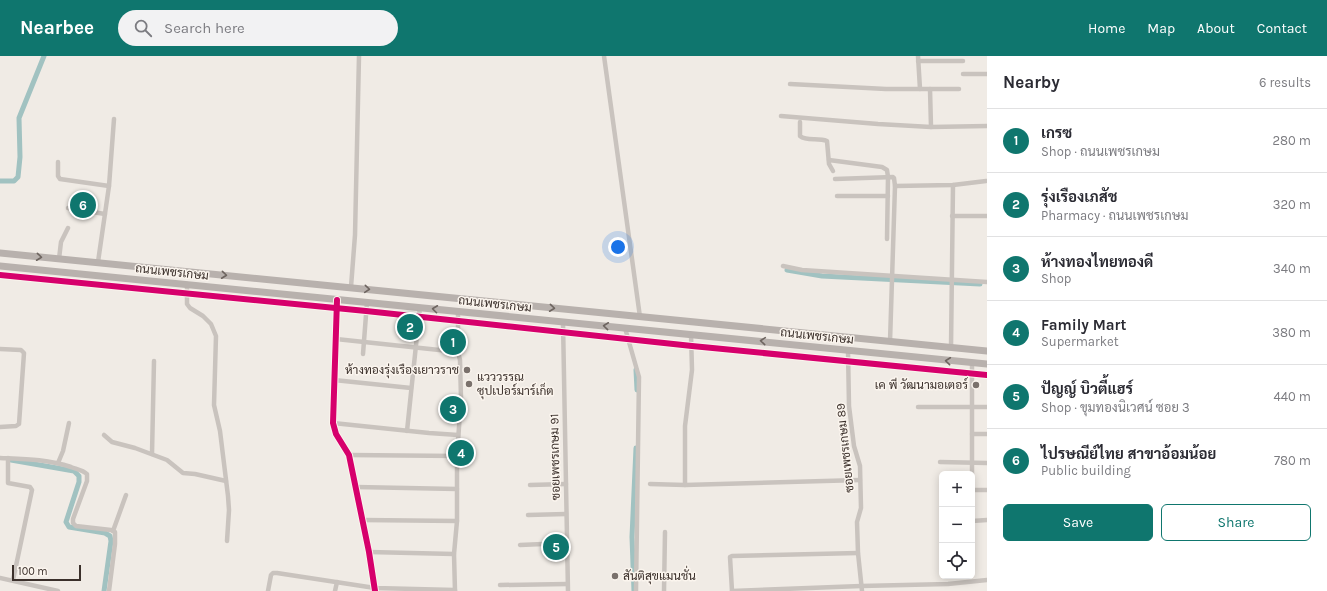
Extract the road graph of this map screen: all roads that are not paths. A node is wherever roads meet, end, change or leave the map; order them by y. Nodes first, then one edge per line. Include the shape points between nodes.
1 (359, 56) edge
2 (604, 56) edge
3 (918, 58) edge
4 (963, 61) dead end
5 (964, 74) dead end
6 (987, 74) edge
7 (790, 84) dead end
8 (920, 89) junction
9 (930, 89) junction
10 (959, 89) dead end
11 (781, 116) dead end
12 (114, 119) dead end
13 (800, 122) dead end
14 (987, 126) edge
15 (931, 127) junction
16 (829, 160) junction
17 (58, 162) dead end
18 (833, 171) dead end
19 (888, 177) junction
20 (835, 179) dead end
21 (986, 181) dead end
22 (952, 185) junction
23 (109, 186) junction
24 (895, 186) junction
25 (837, 196) dead end
26 (888, 196) junction
27 (68, 208) dead end
28 (105, 214) junction
29 (952, 216) junction
30 (987, 216) edge
31 (68, 228) dead end
32 (887, 239) dead end
33 (0, 253) edge
34 (59, 259) junction
35 (98, 262) junction
36 (0, 266) edge
37 (783, 266) dead end
38 (892, 278) junction
39 (951, 282) junction
40 (987, 282) edge
41 (187, 284) junction
42 (351, 287) junction
43 (338, 300) junction
44 (367, 302) junction
45 (420, 307) junction
46 (458, 312) junction
47 (640, 317) junction
48 (563, 322) junction
49 (625, 328) junction
50 (691, 334) junction
51 (336, 339) junction
52 (364, 342) junction
53 (890, 342) junction
54 (416, 348) junction
55 (951, 348) junction
56 (0, 349) edge
57 (848, 350) junction
58 (458, 352) junction
59 (987, 352) edge
60 (363, 354) dead end
61 (154, 361) dead end
62 (972, 364) junction
63 (987, 364) edge
64 (334, 380) junction
65 (411, 388) junction
66 (918, 407) dead end
67 (972, 407) junction
68 (987, 407) edge
69 (69, 423) dead end
70 (333, 423) junction
71 (0, 426) edge
72 (407, 431) junction
73 (972, 434) junction
74 (987, 434) edge
75 (104, 435) dead end
76 (458, 435) junction
77 (152, 454) junction
78 (349, 455) junction
79 (457, 456) junction
80 (0, 458) edge
81 (8, 458) junction
82 (940, 462) dead end
83 (58, 463) junction
84 (972, 463) junction
85 (987, 463) edge
86 (972, 471) edge
87 (860, 480) junction
88 (226, 481) junction
89 (566, 484) junction
90 (650, 484) dead end
91 (530, 485) dead end
92 (685, 485) junction
93 (356, 487) junction
94 (457, 489) junction
95 (975, 490) edge
96 (987, 490) edge
97 (126, 495) dead end
98 (566, 514) junction
99 (528, 515) dead end
100 (363, 520) junction
101 (987, 520) edge
102 (457, 521) junction
103 (975, 521) edge
104 (113, 531) junction
105 (666, 532) dead end
106 (227, 541) dead end
107 (566, 543) junction
108 (520, 545) dead end
109 (369, 552) junction
110 (454, 554) junction
111 (858, 554) junction
112 (0, 578) edge
113 (13, 580) junction
114 (987, 580) edge
115 (337, 582) junction
116 (567, 584) junction
117 (500, 585) dead end
118 (35, 588) edge
119 (861, 588) edge
120 (375, 590) edge
121 (58, 591) edge
122 (109, 591) edge
123 (268, 591) edge
124 (335, 591) edge
125 (455, 591) edge
126 (568, 591) edge
127 (636, 591) edge
128 (664, 591) edge
129 (732, 591) edge

1 - 42 street via 355,235
2 - 47 street
3 - 4 street
3 - 8 street
5 - 6 street
7 - 8 street
8 - 9 street
9 - 10 street
9 - 15 street
11 - 15 street
12 - 23 street
13 - 16 street via 802,138 827,141
14 - 15 street
16 - 18 street
16 - 19 street via 884,167 888,171
17 - 23 street via 60,178
19 - 20 street
19 - 24 street via 894,178
19 - 26 street
21 - 22 street
22 - 24 street
22 - 29 street
23 - 28 street
24 - 38 street
25 - 26 street
26 - 32 street
27 - 28 street
28 - 35 street
29 - 30 street
29 - 39 street
31 - 34 street via 61,242
33 -> 34 main road, ถนนเพชรเกษม
34 - 35 main road, ถนนเพชรเกษม
35 -> 42 main road, ถนนเพชรเกษม
36 - 41 main road, ถนนเพชรเกษม
37 - 38 street
38 - 39 street
38 - 53 street
39 - 40 street
39 - 55 street
41 - 43 main road, ถนนเพชรเกษม
41 - 88 street via 187,304 211,324 216,336 214,405
42 -> 47 main road, ถนนเพชรเกษม
43 - 44 main road, ถนนเพชรเกษม
43 - 51 street
44 - 45 main road, ถนนเพชรเกษม
44 - 52 street
46 -> 45 main road, ถนนเพชรเกษม
45 - 54 street
46 - 48 main road, ถนนเพชรเกษม
46 - 58 street
47 - 53 main road, ถนนเพชรเกษม
49 -> 48 main road, ถนนเพชรเกษม
48 - 89 street, ซอยเพชรเกษม 91
49 - 50 main road, ถนนเพชรเกษม
49 - 127 street via 639,377
57 -> 50 main road, ถนนเพชรเกษม
50 - 92 street via 692,370 685,426
51 - 52 street
51 - 64 street
52 - 54 street
52 - 60 street
53 - 55 main road, ถนนเพชรเกษม
54 - 58 street
54 - 65 street
55 - 59 main road, ถนนเพชรเกษม
56 - 71 street via 21,350 24,353 19,424
62 -> 57 main road, ถนนเพชรเกษม
57 - 87 street, ซอยเพชรเกษม 89 via 849,406 854,446 860,466
58 - 76 street via 461,398
61 - 77 street
62 - 63 main road, ถนนเพชรเกษม
62 - 67 street
64 - 65 street
64 - 70 street
65 - 72 street
66 - 67 street
67 - 68 street
67 - 73 street
69 - 83 street
70 - 72 street
70 - 78 street via 338,439
72 - 76 street
73 - 74 street
73 - 84 street
75 - 77 street via 109,441
76 - 79 street
77 - 88 street via 171,462 183,473
78 - 79 street
78 - 93 street
79 - 94 street
80 - 81 street
81 - 83 street
81 - 113 street via 8,483 32,490
82 - 84 street
83 - 104 street via 87,474 73,523 76,526
84 - 85 street
84 - 86 street
87 - 92 street
87 - 111 street, ซอยเพชรเกษม 89
88 - 106 street via 229,510
89 - 91 street
89 - 98 street, ซอยเพชรเกษม 91
90 - 92 street
93 - 94 street
93 - 100 street
94 - 102 street
95 - 96 street
97 - 104 street
98 - 99 street
98 - 107 street, ซอยเพชรเกษม 91
100 - 102 street
100 - 109 street
101 - 103 street
102 - 110 street
104 - 122 street via 116,536
105 - 128 street
107 - 108 street
107 - 116 street, ซอยเพชรเกษม 91
109 - 110 street
109 - 120 street
110 - 125 street
111 - 119 street, ซอยเพชรเกษม 89
111 - 129 street via 732,556
112 - 113 street
113 - 118 street
114 - 119 street
115 - 120 street
115 - 123 street via 273,573
115 - 124 street
116 - 117 street
116 - 126 street, ซอยเพชรเกษม 91
118 - 121 street
119 - 129 street
120 - 125 street

